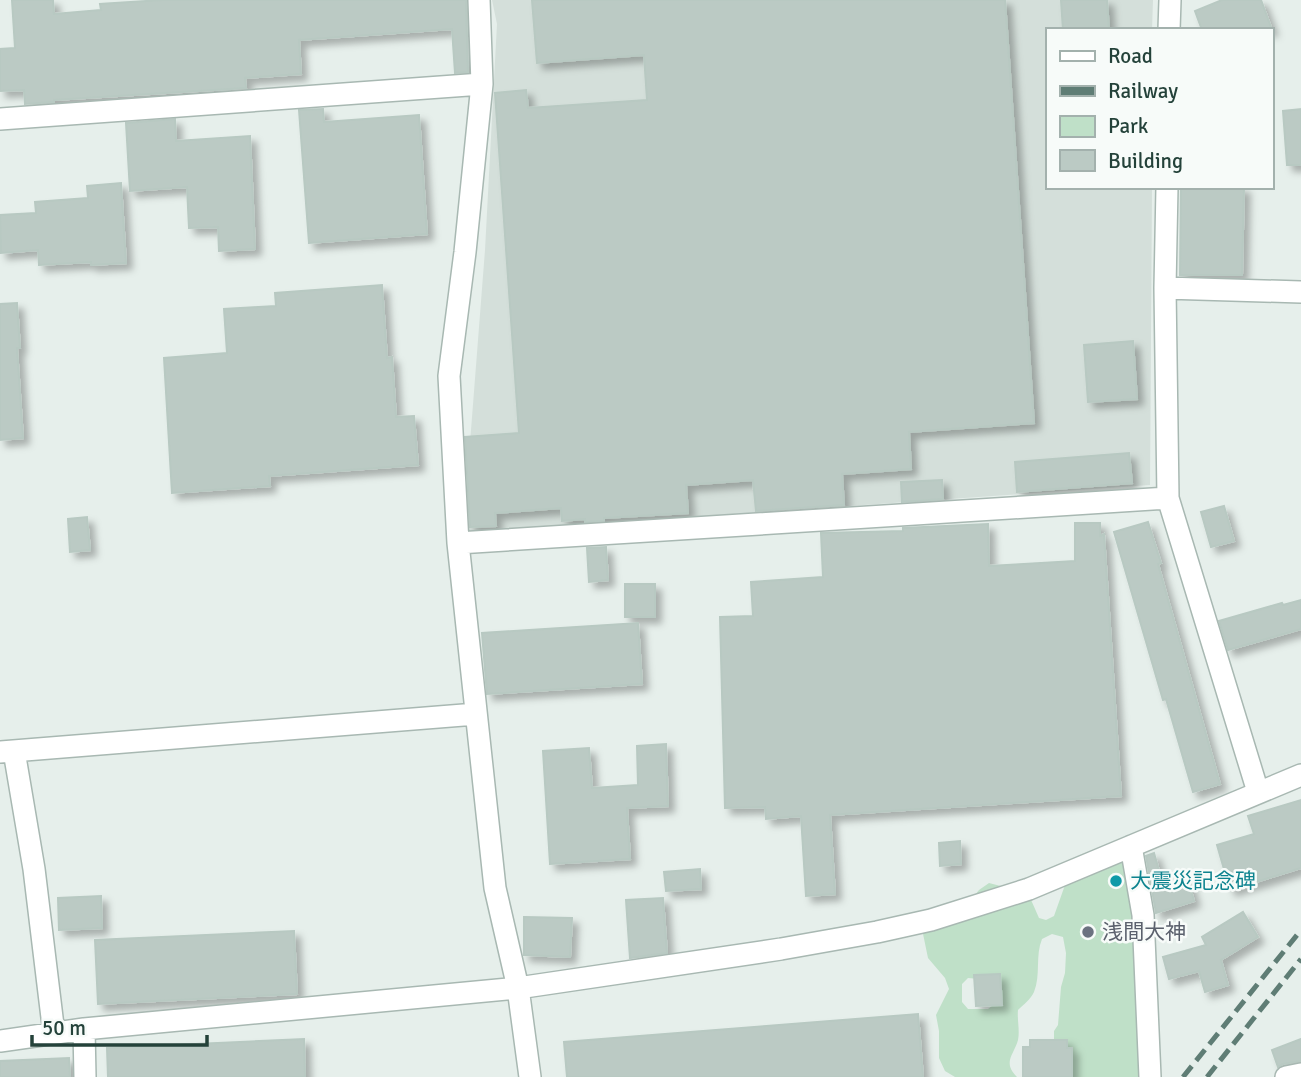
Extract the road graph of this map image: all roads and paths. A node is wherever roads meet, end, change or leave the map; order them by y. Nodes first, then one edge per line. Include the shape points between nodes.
1 (479, 0) edge
2 (1170, 0) edge
3 (1169, 28) edge
4 (482, 84) junction
5 (0, 119) edge
6 (1167, 189) edge
7 (1165, 288) junction
8 (1301, 292) edge
9 (1168, 498) junction
10 (458, 543) junction
11 (476, 714) junction
12 (7, 751) edge
13 (1301, 775) edge
14 (1258, 792) junction
15 (1131, 846) junction
16 (518, 988) junction
17 (84, 1029) junction
18 (54, 1034) junction
19 (0, 1041) edge
20 (1301, 1074) edge
21 (85, 1077) edge
22 (530, 1077) edge
23 (1150, 1077) edge
24 (1286, 1077) edge

1 - 4 street
2 - 3 street
4 - 5 street
4 - 10 street via 449,376
6 - 7 street
7 - 8 street
7 - 9 street
9 - 10 street
9 - 14 street
10 - 11 street
11 - 12 street
11 - 16 street via 495,888
12 - 18 street via 34,869
13 - 14 street
14 - 15 street
15 - 16 street via 1029,889 931,920
15 - 23 street via 1143,915
16 - 17 street
16 - 22 street
17 - 18 street
17 - 21 street
18 - 19 street
20 - 24 street

